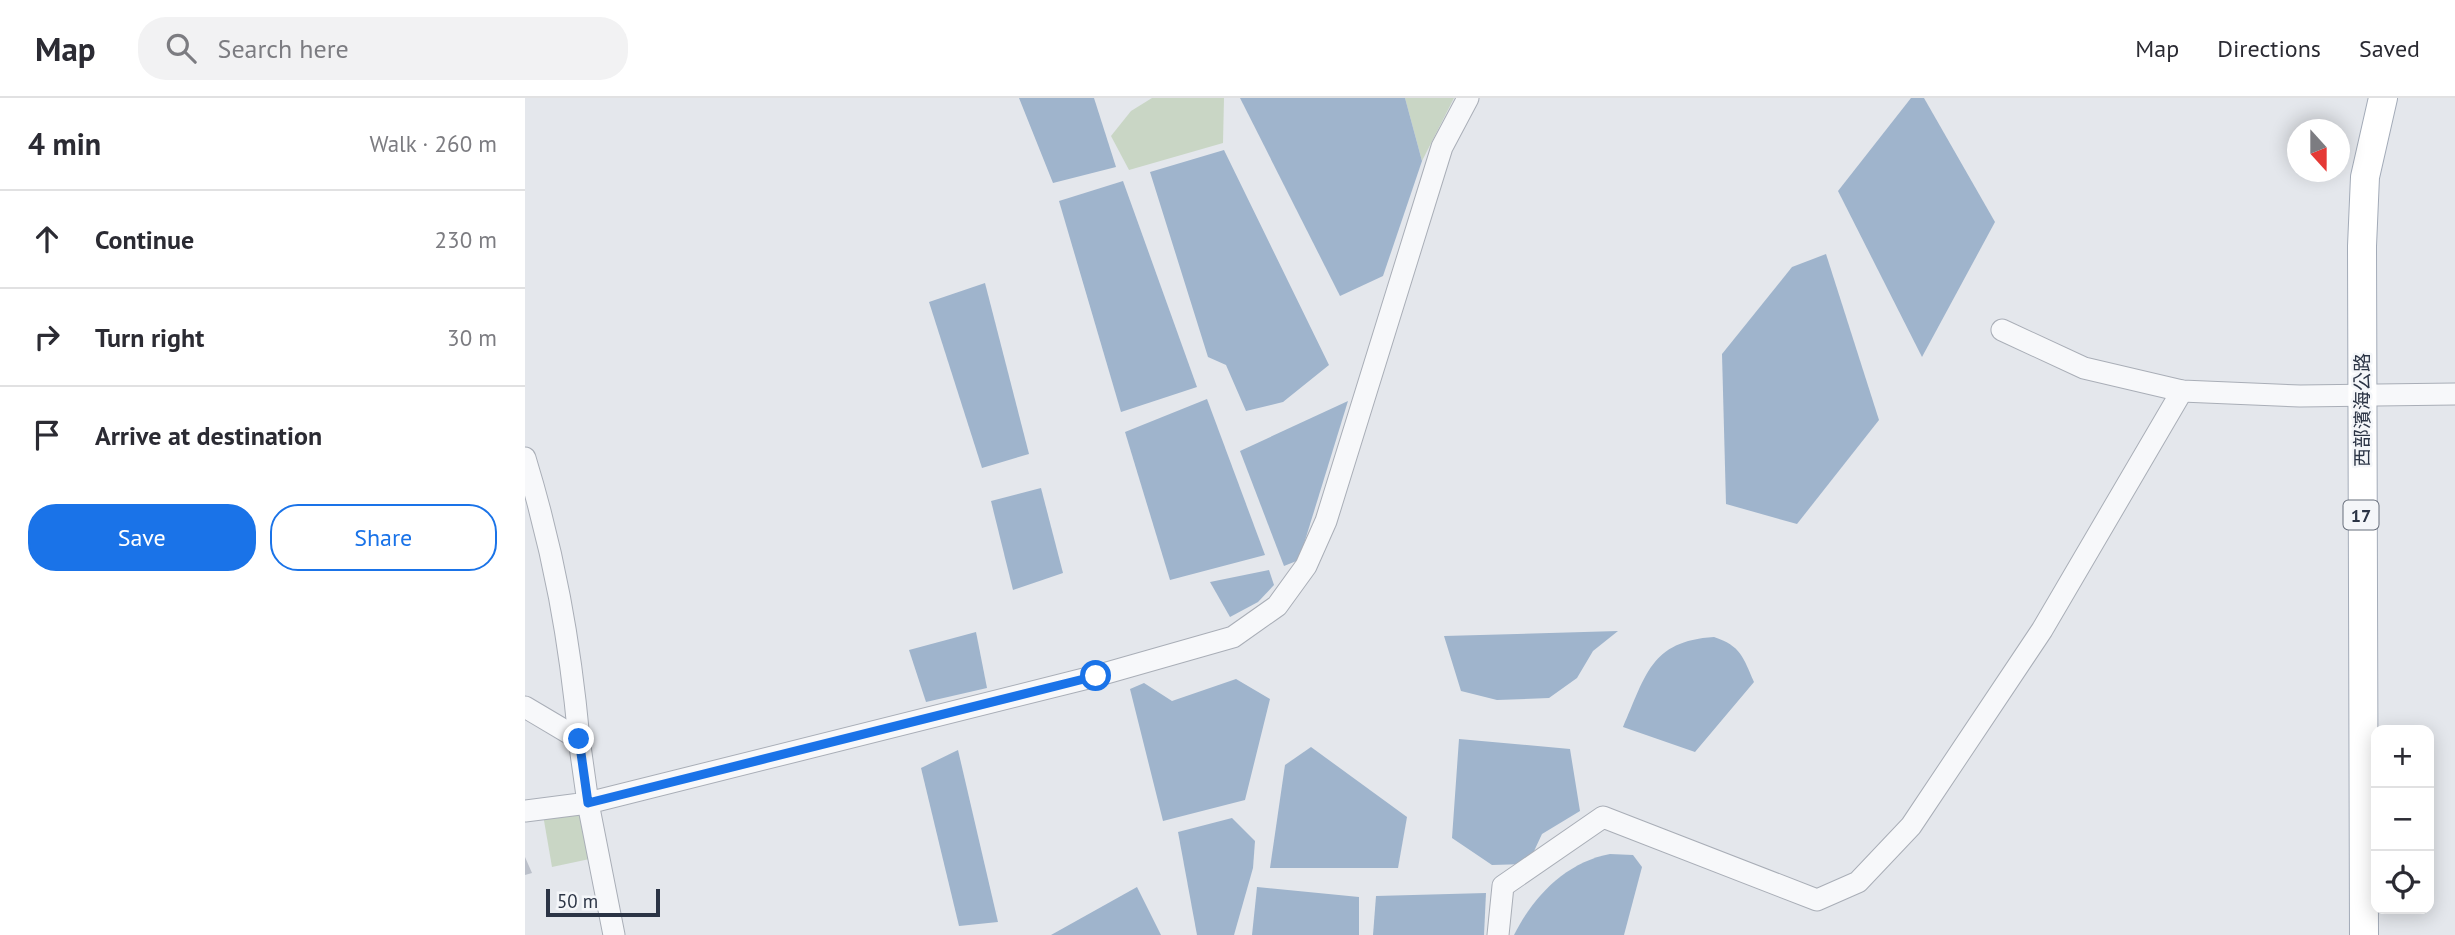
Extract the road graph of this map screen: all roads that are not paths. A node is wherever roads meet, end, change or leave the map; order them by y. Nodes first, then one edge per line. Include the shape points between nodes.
1 (1468, 98) edge
2 (2383, 98) edge
3 (2003, 330) dead end
4 (2182, 391) junction
5 (2455, 394) edge
6 (2363, 396) junction
7 (525, 458) edge
8 (525, 707) edge
9 (579, 739) junction
10 (588, 803) junction
11 (525, 811) edge
12 (614, 935) edge
13 (1499, 935) edge
14 (2364, 935) edge

1 - 10 street via 1442,147 1326,521 1293,586 1254,625 1233,637 1096,676
2 - 6 main road, 西部濱海公路 / 17 via 2365,177
3 - 4 street via 2084,368
4 - 6 street
4 - 13 street via 2042,630 1911,826 1858,882 1817,900 1602,817 1503,886
5 - 6 street
6 - 14 main road, 西部濱海公路 / 17
7 - 9 street via 549,535 572,660
8 - 9 street
9 - 10 street
10 - 11 street
10 - 12 street

